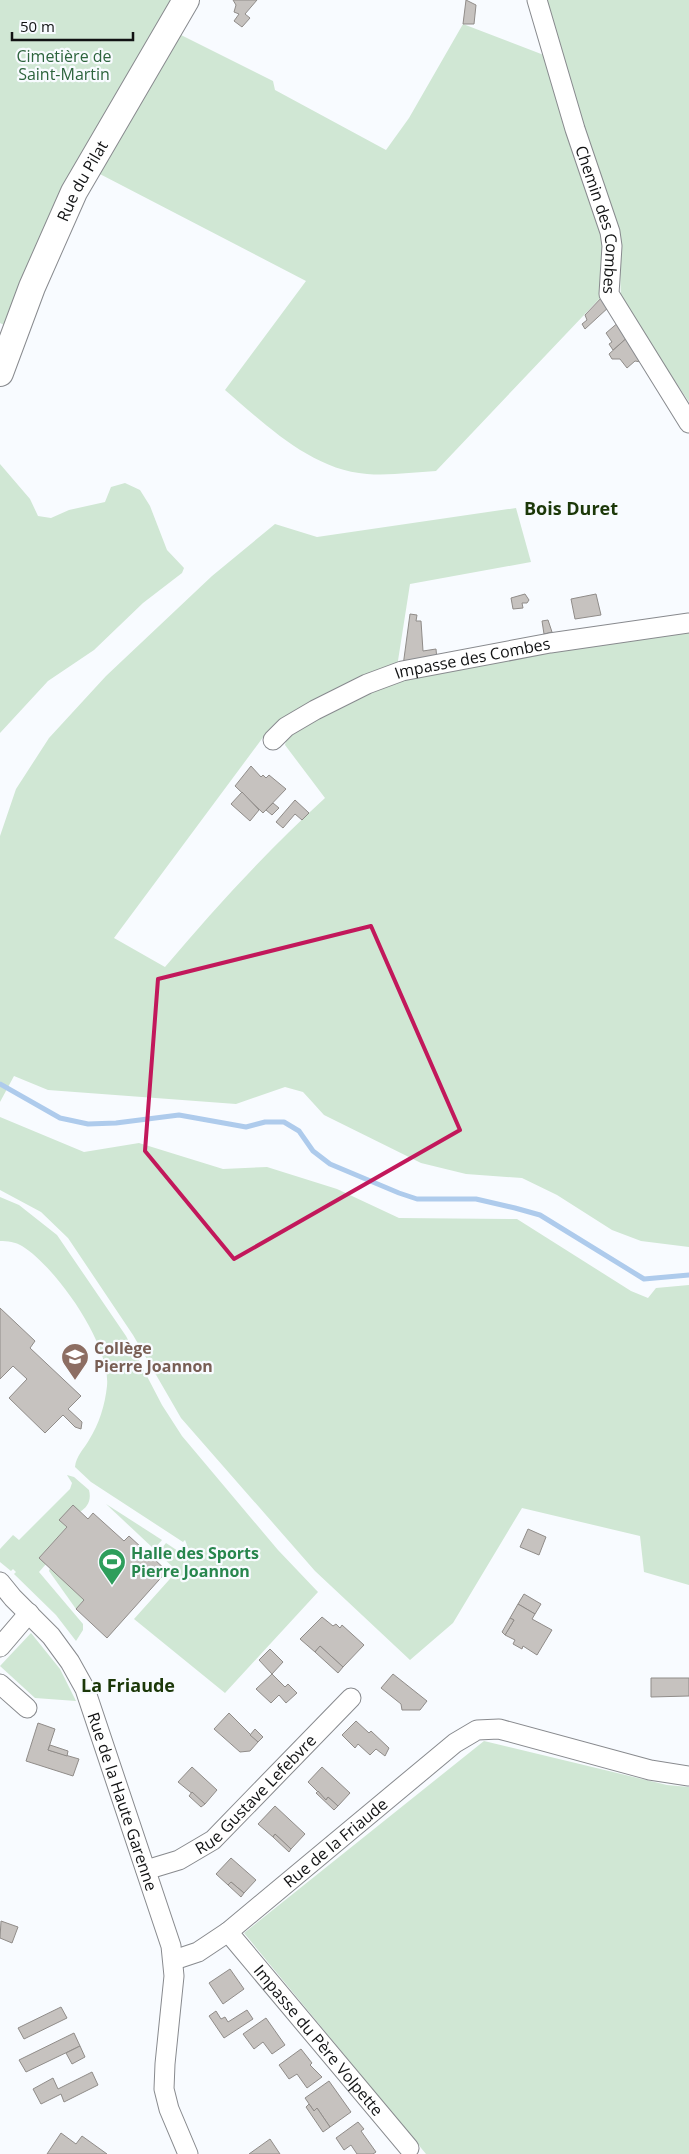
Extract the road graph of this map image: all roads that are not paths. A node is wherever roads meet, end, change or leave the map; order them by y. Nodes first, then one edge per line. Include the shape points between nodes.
1 (186, 0) edge
2 (537, 0) edge
3 (0, 374) edge
4 (689, 423) edge
5 (689, 623) edge
6 (272, 740) dead end
7 (0, 1582) edge
8 (29, 1614) junction
9 (0, 1647) edge
10 (0, 1684) edge
11 (351, 1698) dead end
12 (27, 1708) dead end
13 (689, 1776) edge
14 (146, 1870) junction
15 (228, 1932) junction
16 (174, 1960) junction
17 (409, 2148) dead end
18 (188, 2154) edge

1 - 3 main road, Rue du Pilat via 74,192 32,287
2 - 4 street, Chemin des Combes via 574,129 610,232 609,294
5 - 6 street, Impasse des Combes via 550,643 402,670 315,710 286,727
7 - 8 street, Rue de la Haute Garenne
8 - 9 street
8 - 14 street, Rue de la Haute Garenne via 56,1642 85,1689
10 - 12 street
11 - 14 street, Rue Gustave Lefebvre via 212,1840 179,1860
13 - 15 street, Rue de la Friaude via 650,1770 514,1732 490,1728 477,1730 455,1743
14 - 16 street, Rue de la Haute Garenne
15 - 16 street, Rue de la Friaude via 198,1952
15 - 17 street, Impasse du Père Volpette
16 - 18 street via 164,2089

